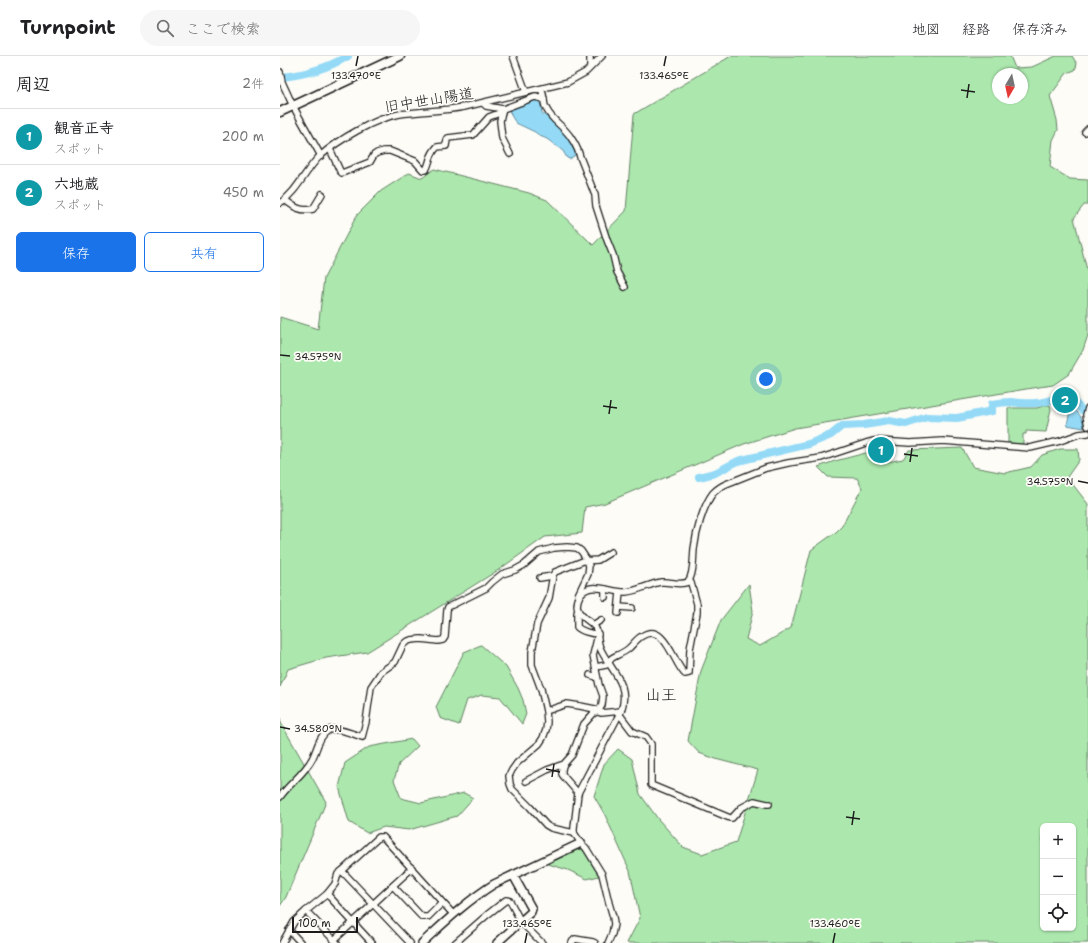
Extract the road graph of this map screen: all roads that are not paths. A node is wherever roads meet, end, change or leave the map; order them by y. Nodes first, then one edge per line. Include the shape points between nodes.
1 (400, 56) edge
2 (513, 56) edge
3 (590, 56) edge
4 (602, 56) edge
5 (590, 67) junction
6 (280, 73) edge
7 (541, 89) junction
8 (524, 93) junction
9 (544, 99) junction
10 (483, 103) junction
11 (511, 105) junction
12 (293, 106) junction
13 (503, 110) junction
14 (280, 112) edge
15 (330, 148) junction
16 (510, 154) dead end
17 (321, 156) junction
18 (322, 194) dead end
19 (282, 202) edge
20 (625, 287) dead end
21 (1088, 408) edge
22 (1088, 425) edge
23 (1088, 433) edge
24 (611, 552) dead end
25 (587, 560) junction
26 (552, 576) junction
27 (540, 578) dead end
28 (689, 580) junction
29 (605, 589) junction
30 (620, 592) junction
31 (605, 597) dead end
32 (578, 608) junction
33 (632, 608) dead end
34 (601, 620) dead end
35 (593, 625) junction
36 (598, 636) junction
37 (609, 662) junction
38 (596, 667) junction
39 (590, 675) dead end
40 (598, 677) junction
41 (546, 711) junction
42 (597, 711) junction
43 (621, 713) junction
44 (563, 765) junction
45 (526, 781) dead end
46 (578, 793) junction
47 (280, 797) edge
48 (769, 804) dead end
49 (574, 833) junction
50 (581, 843) junction
51 (412, 868) junction
52 (342, 871) junction
53 (513, 875) junction
54 (393, 886) junction
55 (327, 894) junction
56 (442, 903) junction
57 (373, 904) junction
58 (306, 911) junction
59 (453, 914) junction
60 (521, 922) junction
61 (353, 923) junction
62 (289, 930) junction
63 (336, 941) edge
64 (538, 942) edge
65 (282, 943) edge
66 (301, 943) edge
67 (372, 943) edge
68 (410, 943) edge
69 (422, 943) edge
70 (455, 943) edge
71 (497, 943) edge
72 (571, 943) edge
73 (595, 943) edge
74 (608, 943) edge

1 - 12 main road
2 - 8 street
3 - 5 street
4 - 5 street, 旧中世山陽道
5 - 7 street, 旧中世山陽道 via 568,82
6 - 12 street
7 - 8 street, 旧中世山陽道
7 - 9 street
8 - 10 street, 旧中世山陽道
8 - 11 street
9 - 11 street via 535,97
9 - 20 street via 546,109 566,131 578,151 595,195 596,206 617,272
10 - 13 street
10 - 15 street, 旧中世山陽道 via 450,110 388,117 354,132
11 - 13 street
12 - 14 main road
12 - 17 street
13 - 15 street via 489,117 473,135 448,138 446,146 436,147 429,158 426,170 415,161 390,151 377,153 370,162 344,173 340,171
13 - 16 street via 500,121 502,138
15 - 17 street, 旧中世山陽道
17 - 19 street, 旧中世山陽道
18 - 19 street via 313,209 297,209
21 - 22 street
23 - 28 street via 1025,448 943,441 880,441 745,476 720,487 708,502 697,535
24 - 25 street via 598,560
25 - 26 street via 555,572
25 - 32 street via 589,569 575,601
25 - 47 street via 581,551 572,547 539,552 524,565 502,574 486,588 448,607 443,640 421,639 406,642 395,662 381,672 371,687 362,736 336,729 329,730 322,736 312,760 304,771
26 - 27 street
26 - 41 street via 549,598 537,624 532,652 532,665
28 - 30 street via 680,584 661,582
28 - 37 street via 697,604 697,613 690,649 689,673 681,671 673,653 654,633 642,635
29 - 30 street
29 - 31 street
29 - 32 street via 585,590 579,598
30 - 33 street via 618,610
32 - 35 street via 581,615
32 - 36 street via 577,627
34 - 35 street
35 - 36 street
36 - 37 street via 600,648
36 - 38 street via 593,655
37 - 38 street
37 - 43 street via 618,675 621,686 624,701
38 - 40 street
39 - 40 street
40 - 42 street via 603,696 602,705
41 - 42 street via 567,704
41 - 49 street via 547,722 543,738 540,744 512,770 509,776 510,784 546,825
42 - 43 street
42 - 44 street via 584,724 572,755
43 - 46 street
43 - 48 street via 632,731 646,737 651,744 650,785 730,818 754,801
44 - 45 street
44 - 46 street via 562,774
46 - 49 street
49 - 50 street
50 - 53 street
50 - 74 street via 602,874 614,924
51 - 52 street via 383,837 379,837
51 - 54 street
51 - 56 street
52 - 55 street
52 - 57 street
53 - 59 street via 481,892
53 - 60 street via 532,909
54 - 56 street via 422,917 428,917
54 - 57 street
55 - 58 street
55 - 61 street
56 - 59 street
57 - 61 street
57 - 68 street
58 - 62 street
58 - 63 street
59 - 69 street
60 - 64 street
60 - 70 street via 510,901 506,900
60 - 71 street
61 - 63 street
61 - 67 street
62 - 65 street
62 - 66 street
72 - 73 street via 575,939

